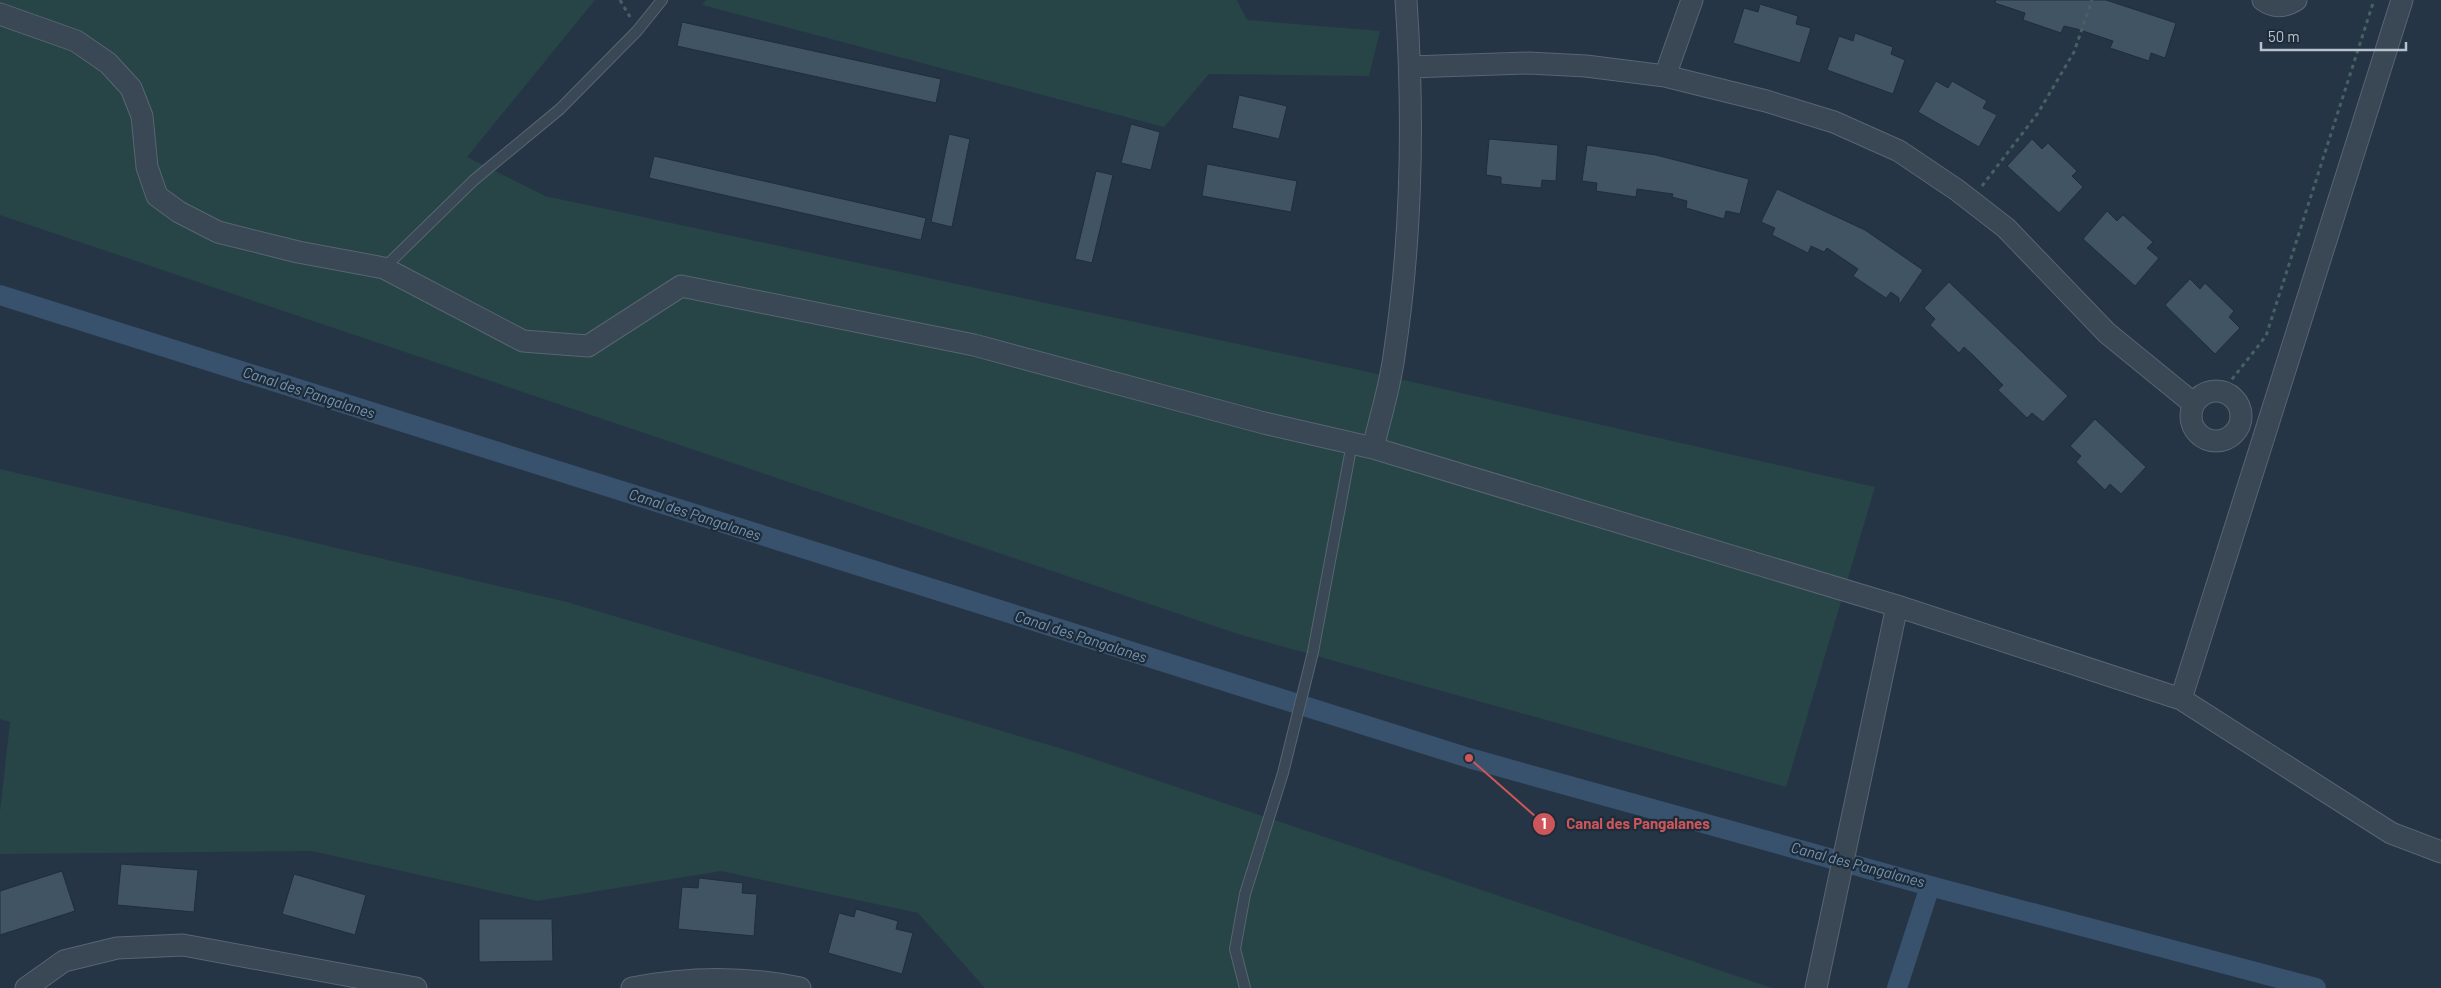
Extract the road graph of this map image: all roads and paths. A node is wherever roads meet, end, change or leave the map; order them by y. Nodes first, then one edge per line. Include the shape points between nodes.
1 (662, 0) edge
2 (1406, 0) edge
3 (1692, 0) edge
4 (2092, 0) edge
5 (2263, 0) edge
6 (2296, 0) edge
7 (2374, 0) edge
8 (2402, 0) edge
9 (0, 14) edge
10 (1410, 67) junction
11 (1665, 76) junction
12 (1971, 201) junction
13 (384, 268) junction
14 (2222, 392) junction
15 (2194, 404) junction
16 (1362, 446) junction
17 (1897, 606) junction
18 (2181, 699) junction
19 (2441, 852) edge
20 (26, 988) edge
21 (416, 988) edge
22 (632, 988) edge
23 (800, 988) edge
24 (1244, 988) edge
25 (1816, 988) edge

1 - 13 lane via 637,31 560,110 474,180
2 - 10 street
3 - 11 street
4 - 12 path via 2074,52 2038,114
5 - 6 street via 2273,6 2282,6
7 - 14 path via 2266,336
8 - 18 street
9 - 13 street via 76,41 108,63 130,88 142,116 147,167 157,196 178,212 218,232 298,252
10 - 11 street via 1529,63
10 - 16 street via 1411,170 1394,357
11 - 12 street via 1834,122 1899,151
12 - 15 street via 2006,228 2107,334
13 - 16 street via 523,341 588,346 681,286 974,344 1264,423
14 - 15 street via 2206,393
14 - 15 street via 2236,401 2241,416 2236,432 2222,441 2199,435 2191,420
16 - 17 street
16 - 24 lane via 1283,774 1245,894 1235,949
17 - 18 street
17 - 25 street
18 - 19 street via 2391,833
20 - 21 street via 64,961 117,948 183,945
22 - 23 street via 700,978

